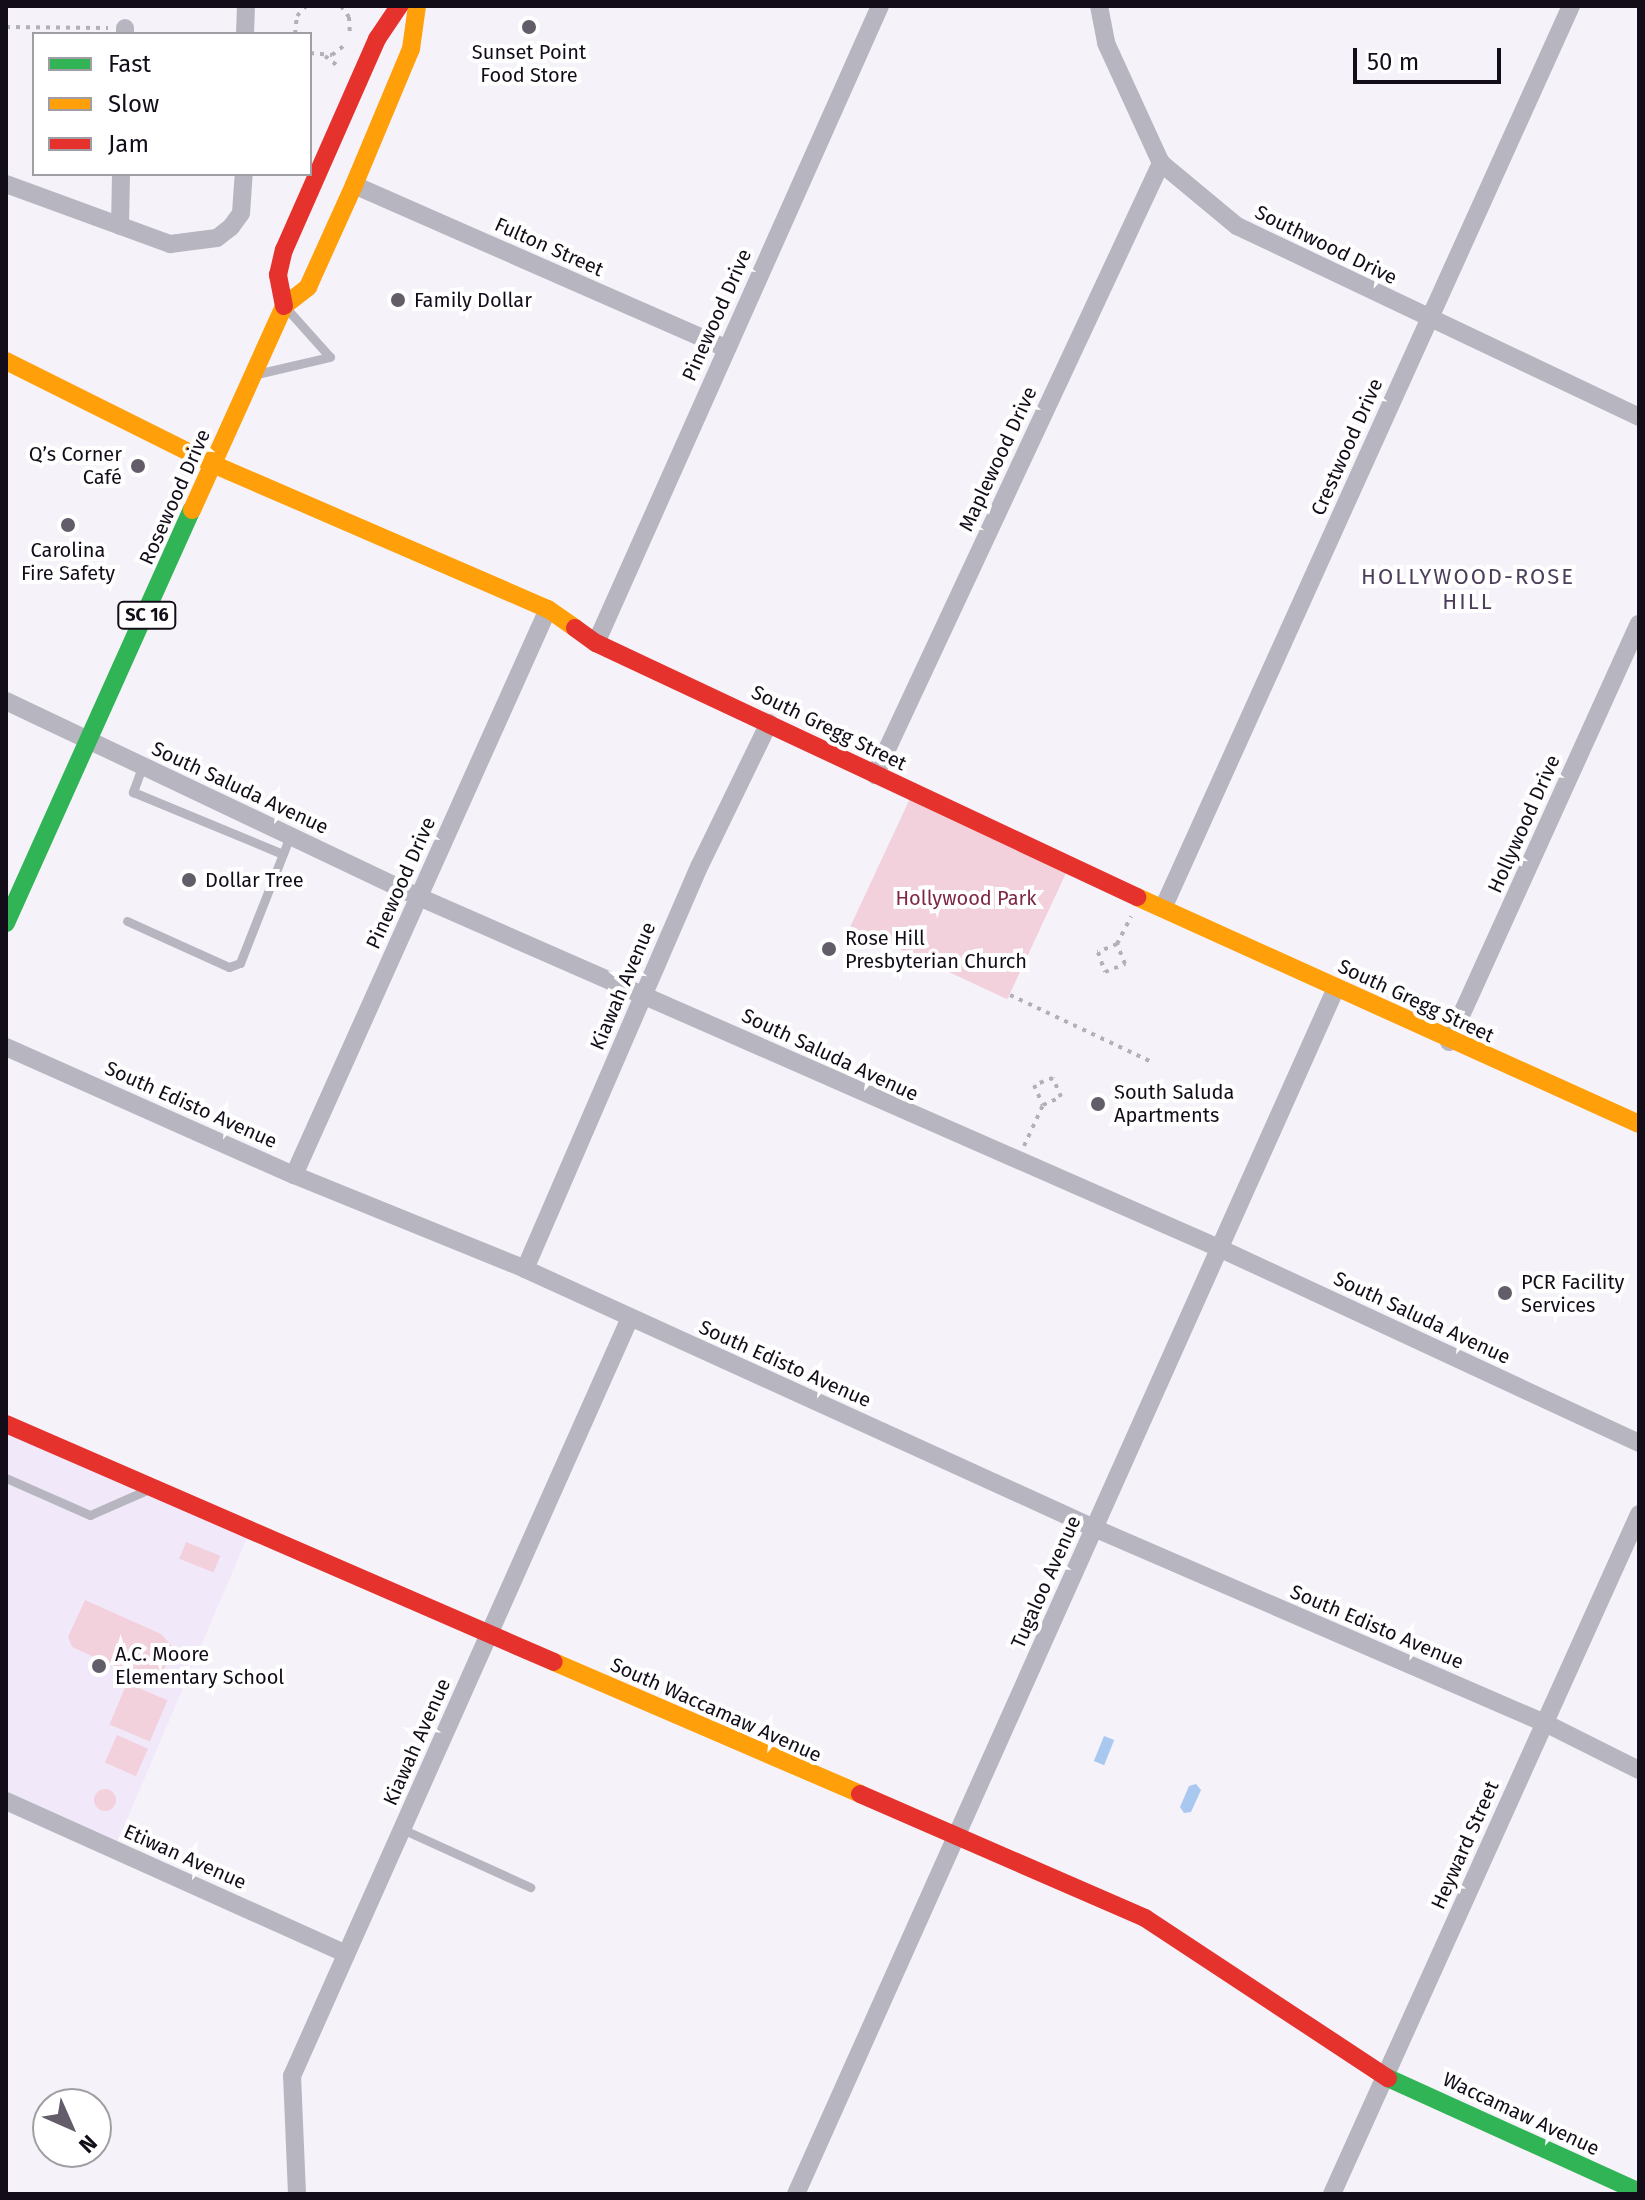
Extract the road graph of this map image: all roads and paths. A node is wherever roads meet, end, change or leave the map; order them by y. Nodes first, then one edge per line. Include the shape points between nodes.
1 (246, 6) edge
2 (306, 6) edge
3 (341, 6) edge
4 (399, 6) edge
5 (417, 6) edge
6 (880, 6) edge
7 (1099, 6) edge
8 (1571, 6) edge
9 (6, 27) edge
10 (125, 31) edge
11 (245, 32) edge
12 (295, 32) edge
13 (312, 53) edge
14 (325, 56) junction
15 (345, 75) dead end
16 (1161, 163) junction
17 (121, 176) edge
18 (244, 176) edge
19 (6, 184) edge
20 (354, 185) junction
21 (120, 226) junction
22 (284, 306) junction
23 (1429, 321) junction
24 (725, 348) junction
25 (6, 361) edge
26 (254, 375) junction
27 (1639, 417) edge
28 (215, 465) junction
29 (548, 609) junction
30 (1639, 624) edge
31 (596, 643) junction
32 (6, 701) edge
33 (769, 723) junction
34 (89, 742) junction
35 (142, 767) junction
36 (875, 775) junction
37 (186, 787) junction
38 (176, 810) junction
39 (240, 813) junction
40 (231, 833) junction
41 (290, 836) junction
42 (283, 854) junction
43 (1141, 896) junction
44 (419, 897) junction
45 (1164, 906) junction
46 (127, 921) dead end
47 (6, 923) edge
48 (1117, 944) junction
49 (1336, 988) junction
50 (644, 993) junction
51 (1010, 995) dead end
52 (1449, 1042) junction
53 (6, 1047) edge
54 (1152, 1062) dead end
55 (1043, 1105) junction
56 (1639, 1124) edge
57 (1023, 1148) dead end
58 (294, 1175) junction
59 (1219, 1248) junction
60 (525, 1269) junction
61 (630, 1318) junction
62 (6, 1424) edge
63 (1639, 1443) edge
64 (6, 1478) edge
65 (152, 1488) junction
66 (1639, 1514) edge
67 (1094, 1528) junction
68 (489, 1635) junction
69 (1545, 1723) junction
70 (1639, 1770) edge
71 (6, 1801) edge
72 (402, 1829) junction
73 (955, 1838) junction
74 (530, 1887) dead end
75 (346, 1954) junction
76 (1385, 2076) junction
77 (1639, 2192) edge
78 (297, 2194) edge
79 (796, 2194) edge
80 (1332, 2194) edge

1 - 11 street
2 - 12 path via 297,16
3 - 14 path via 351,35 341,50
4 - 22 street, Rosewood Drive / SC 16 via 377,39 284,250 278,275
5 - 20 street, Rosewood Drive / SC 16 via 411,49
6 - 24 street, Pinewood Drive
7 - 16 street, Southwood Drive via 1106,43
8 - 23 street, Crestwood Drive
9 - 10 path
13 - 14 path
14 - 15 path
16 - 23 street, Southwood Drive via 1237,226
16 - 36 street, Maplewood Drive
17 - 21 street
18 - 21 street via 241,213 217,238 170,244
19 - 21 street
20 - 22 street, Rosewood Drive / SC 16 via 308,287
20 - 24 street, Fulton Street
22 - 26 street, Rosewood Drive / SC 16
22 - 26 lane via 330,357
23 - 27 street, Southwood Drive
23 - 45 street, Crestwood Drive
24 - 31 street, Pinewood Drive
25 - 28 street, South Gregg Street
26 - 28 street, Rosewood Drive / SC 16
28 - 29 street, South Gregg Street
28 - 34 street, Rosewood Drive / SC 16
29 - 31 street, South Gregg Street
29 - 44 street, Pinewood Drive
30 - 52 street, Hollywood Drive
31 - 33 street, South Gregg Street
32 - 34 street, South Saluda Avenue
33 - 36 street, South Gregg Street
33 - 50 street, Kiawah Avenue
34 - 35 street, South Saluda Avenue
34 - 47 street, Rosewood Drive / SC 16
35 - 37 street, South Saluda Avenue
35 - 38 lane via 133,792
36 - 43 street, South Gregg Street
37 - 38 lane
37 - 39 street, South Saluda Avenue
38 - 40 lane
39 - 40 lane
39 - 41 street, South Saluda Avenue
40 - 42 lane
41 - 42 lane
41 - 44 street, South Saluda Avenue
42 - 46 lane via 240,963 229,967
43 - 45 street, South Gregg Street
43 - 48 path
44 - 50 street, South Saluda Avenue
44 - 58 street, Pinewood Drive
45 - 49 street, South Gregg Street
48 - 48 path via 1125,964 1105,972 1098,952
49 - 52 street, South Gregg Street
49 - 59 street, Tugaloo Avenue
50 - 59 street, South Saluda Avenue via 933,1126
50 - 60 street, Kiawah Avenue
51 - 54 path
52 - 56 street, South Gregg Street
53 - 58 street, South Edisto Avenue
55 - 55 path via 1061,1097 1053,1078 1034,1085
55 - 57 path
58 - 60 street, South Edisto Avenue
59 - 63 street, South Saluda Avenue
59 - 67 street, Tugaloo Avenue
60 - 61 street, South Edisto Avenue
61 - 67 street, South Edisto Avenue
61 - 68 street, Kiawah Avenue
62 - 65 street, South Waccamaw Avenue
64 - 65 lane via 90,1515
65 - 68 street, South Waccamaw Avenue
66 - 69 street, Heyward Street
67 - 69 street, South Edisto Avenue
67 - 73 street, Tugaloo Avenue
68 - 72 street, Kiawah Avenue
68 - 73 street, South Waccamaw Avenue
69 - 70 street, South Edisto Avenue
69 - 76 street, Heyward Street
71 - 75 street, Etiwan Avenue
72 - 74 lane
72 - 75 street, Kiawah Avenue
73 - 76 street, South Waccamaw Avenue via 1145,1918
73 - 79 street, Tugaloo Avenue
75 - 78 street, Kiawah Avenue via 292,2076
76 - 77 street, Waccamaw Avenue
76 - 80 street, Heyward Street

